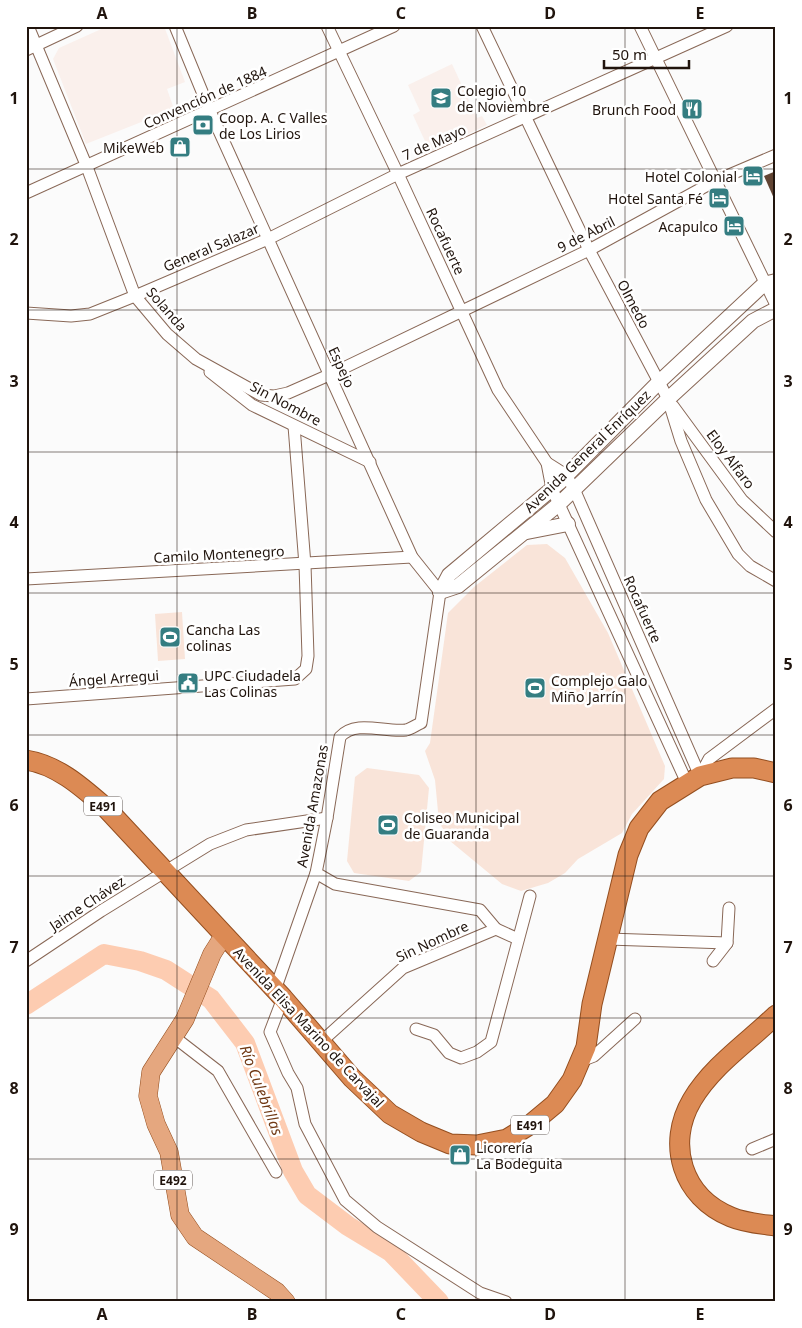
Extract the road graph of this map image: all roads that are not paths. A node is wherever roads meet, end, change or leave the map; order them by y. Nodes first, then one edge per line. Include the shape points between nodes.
1 (28, 26) edge
2 (77, 26) edge
3 (175, 26) edge
4 (327, 26) edge
5 (394, 26) edge
6 (482, 26) edge
7 (640, 26) edge
8 (727, 26) edge
9 (31, 48) edge
10 (338, 53) junction
11 (655, 58) junction
12 (210, 111) junction
13 (525, 118) junction
14 (776, 155) edge
15 (87, 167) junction
16 (398, 174) junction
17 (715, 181) junction
18 (26, 193) edge
19 (268, 239) junction
20 (588, 250) junction
21 (770, 282) edge
22 (135, 296) junction
23 (776, 305) edge
24 (776, 309) edge
25 (462, 311) junction
26 (26, 314) edge
27 (196, 359) junction
28 (329, 375) junction
29 (659, 382) junction
30 (668, 399) junction
31 (294, 426) junction
32 (370, 462) junction
33 (547, 463) junction
34 (566, 476) junction
35 (552, 489) junction
36 (574, 489) junction
37 (559, 504) junction
38 (568, 524) junction
39 (776, 532) edge
40 (520, 534) junction
41 (412, 558) junction
42 (305, 565) junction
43 (26, 579) edge
44 (776, 581) edge
45 (440, 592) junction
46 (26, 700) edge
47 (776, 709) edge
48 (26, 760) edge
49 (776, 773) edge
50 (693, 779) junction
51 (328, 818) junction
52 (166, 872) junction
53 (316, 873) junction
54 (530, 896) dead end
55 (728, 908) dead end
56 (496, 929) junction
57 (224, 935) junction
58 (518, 939) junction
59 (608, 939) junction
60 (727, 943) junction
61 (26, 961) edge
62 (712, 961) dead end
63 (279, 994) junction
64 (774, 1018) edge
65 (635, 1019) dead end
66 (416, 1028) dead end
67 (174, 1037) junction
68 (322, 1041) junction
69 (581, 1061) junction
70 (776, 1139) edge
71 (752, 1150) dead end
72 (276, 1172) dead end
73 (776, 1226) edge
74 (286, 1302) edge
75 (506, 1302) edge

1 - 9 street, Solanda
2 - 9 street
3 - 12 street, Espejo
4 - 10 street, Rocafuerte
5 - 10 street, Convención de 1884
6 - 13 street, Olmedo
7 - 11 street
8 - 11 street, 7 de Mayo
9 - 15 street, Solanda
10 - 12 street, Convención de 1884
10 - 16 street, Rocafuerte
11 - 13 street, 7 de Mayo
11 - 17 street
12 - 15 street, Convención de 1884
12 - 19 street, Espejo
13 - 16 street, 7 de Mayo
13 - 20 street, Olmedo
14 - 17 street, 9 de Abril
15 - 18 street, Convención de 1884
15 - 22 street, Solanda
16 - 19 street, General Salazar
16 - 25 street, Rocafuerte
17 - 20 street, 9 de Abril
17 - 21 street
19 - 22 street, General Salazar
19 - 28 street, Espejo
20 - 25 street, 9 de Abril
20 - 29 street, Olmedo
21 - 23 street
21 - 29 street, Avenida General Enríquez
22 - 26 street, General Salazar via 90,314
22 - 27 street, Solanda via 166,334
24 - 30 street, Avenida General Enríquez via 754,321
25 - 28 street, Solanda
25 - 33 street, Rocafuerte via 498,390
27 - 28 street, Solanda via 261,395 288,393
27 - 31 street, Sin Nombre via 252,405
28 - 32 street, Espejo
29 - 30 street, Olmedo
29 - 34 street, Avenida General Enríquez
30 - 36 street, Avenida General Enríquez
30 - 39 street, Eloy Alfaro via 742,500
30 - 44 street, Olmedo via 681,441 726,537 750,566
31 - 32 street, Sin Nombre
31 - 42 street
32 - 41 street, Espejo
33 - 34 street, Rocafuerte
33 - 35 street, Rocafuerte
34 - 35 street, Avenida General Enríquez
34 - 36 street, Rocafuerte
35 - 37 street, Rocafuerte
35 - 45 street, Avenida General Enríquez via 449,575
36 - 37 street, Avenida General Enríquez
36 - 50 street, Rocafuerte
37 - 38 street, Rocafuerte
37 - 40 street, Avenida General Enríquez
38 - 40 street
38 - 50 street, Rocafuerte
40 - 45 street, Avenida General Enríquez via 458,586
41 - 42 street, Camilo Montenegro
41 - 45 street, Espejo
42 - 43 street, Camilo Montenegro
42 - 46 street, Ángel Arregui via 308,656 306,669 295,680
45 - 51 street, Avenida Amazonas via 421,723 407,730 358,728 346,730 340,736
47 - 50 street via 709,759
48 - 52 highway, Avenida Elisa Marino de Carvajal / E491 via 62,774 82,787
49 - 50 highway, Avenida Elisa Marino de Carvajal / E491 via 732,768
50 - 59 highway, Avenida Elisa Marino de Carvajal / E491 via 660,802 639,828 628,855
51 - 52 street, Jaime Chávez via 246,830 210,844
51 - 53 street, Avenida Amazonas
52 - 57 highway, Avenida Elisa Marino de Carvajal / E491
52 - 61 street, Jaime Chávez
53 - 56 street via 335,884 480,910
53 - 63 street, Avenida Amazonas
54 - 58 street
55 - 60 street
56 - 58 street
56 - 68 street, Sin Nombre via 403,968
57 - 63 highway, Avenida Elisa Marino de Carvajal / E491
57 - 67 main road, E492
58 - 66 street via 491,1042 462,1058 449,1053 434,1035
59 - 60 street
59 - 69 highway, Avenida Elisa Marino de Carvajal / E491
60 - 62 street
63 - 68 highway, Avenida Elisa Marino de Carvajal / E491
63 - 75 street, Avenida Amazonas via 270,1032 297,1088 305,1124 345,1200 377,1227 480,1293
64 - 73 highway via 709,1076 680,1125 679,1151 686,1176 700,1197 729,1216
65 - 69 street via 594,1056
67 - 72 street via 218,1071
67 - 74 main road, E492 via 151,1072 148,1096 169,1152 180,1215 195,1237 277,1292
68 - 69 highway, Avenida Elisa Marino de Carvajal / E491 via 352,1078 390,1114 450,1144 477,1145 507,1139 531,1124 555,1104
70 - 71 street

